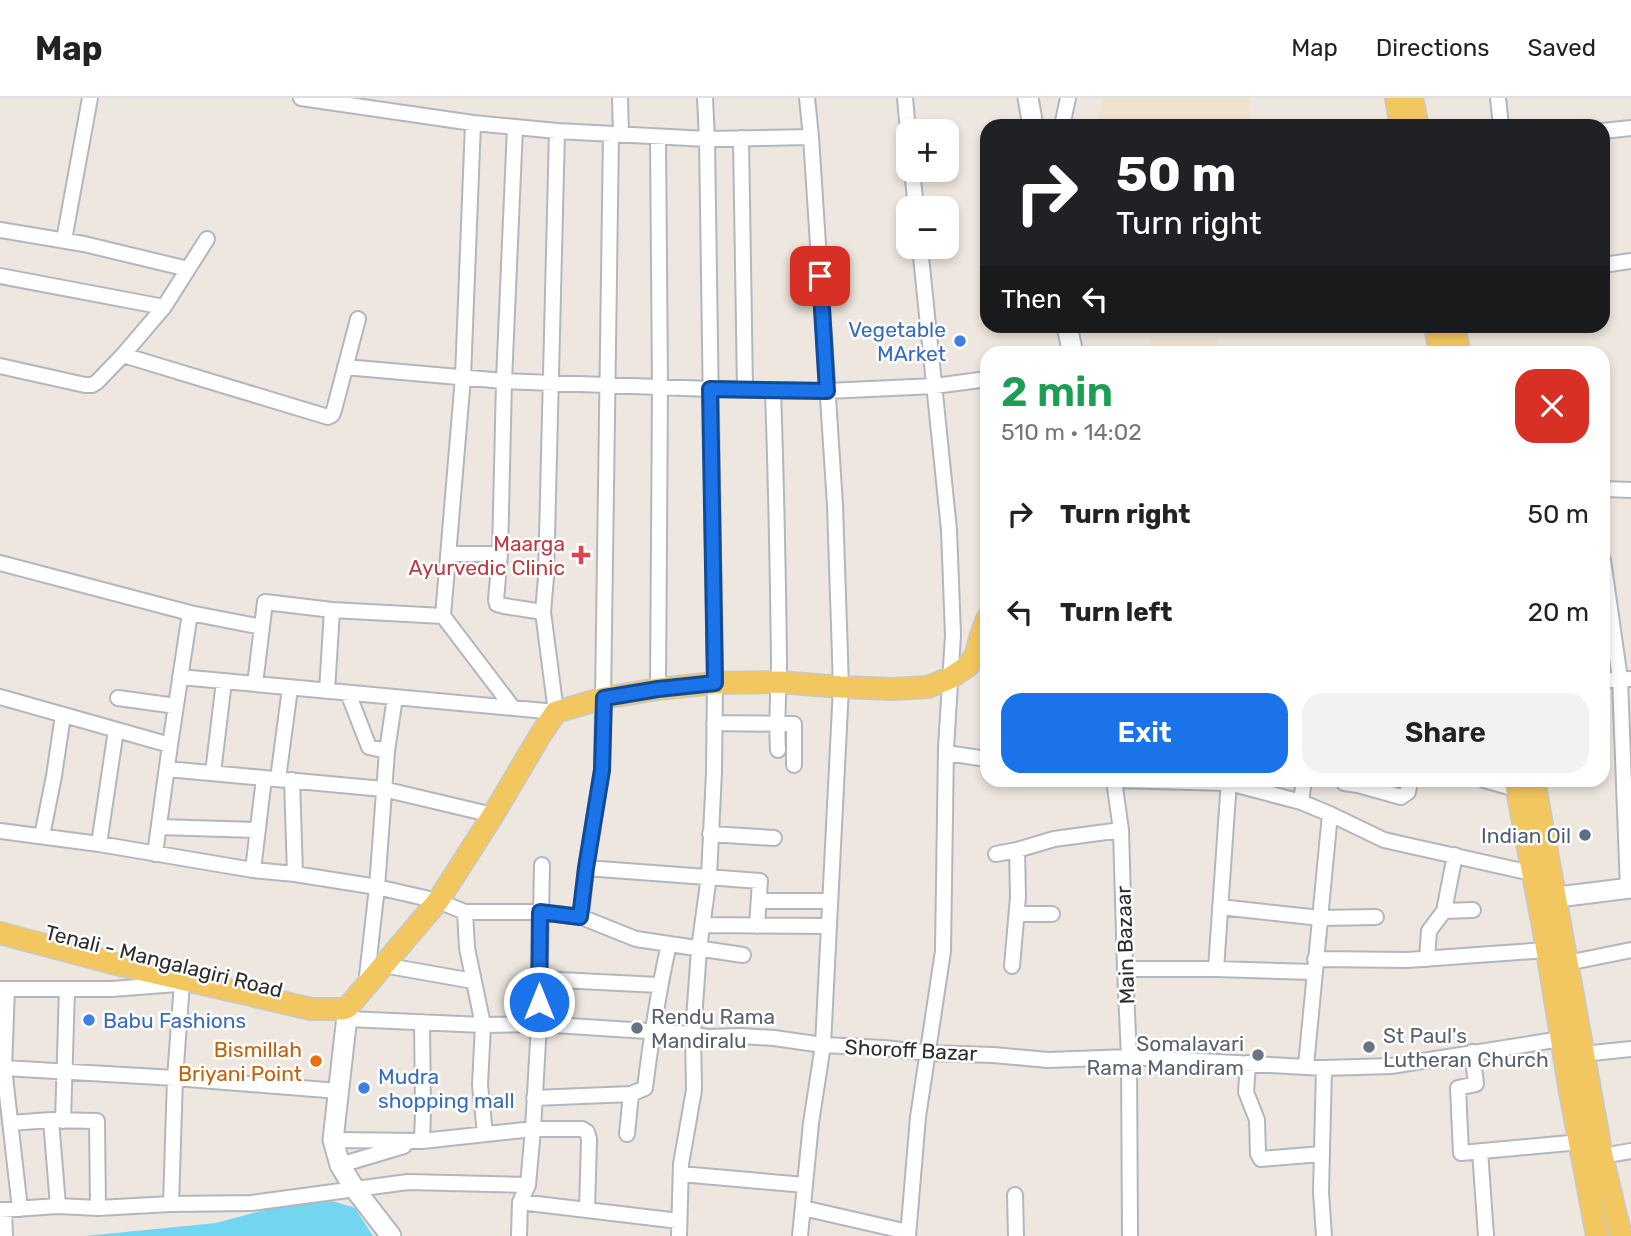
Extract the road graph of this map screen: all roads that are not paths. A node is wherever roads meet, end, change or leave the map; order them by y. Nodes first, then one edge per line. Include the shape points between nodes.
1 (90, 98) edge
2 (301, 98) edge
3 (620, 98) edge
4 (705, 98) edge
5 (807, 98) edge
6 (905, 98) edge
7 (1028, 98) edge
8 (1068, 98) edge
9 (1396, 98) edge
10 (1412, 98) edge
11 (1498, 98) edge
12 (907, 119) edge
13 (1032, 119) edge
14 (1064, 119) edge
15 (1407, 119) edge
16 (1410, 119) edge
17 (1500, 119) edge
18 (474, 123) junction
19 (515, 127) junction
20 (1631, 128) edge
21 (1610, 130) edge
22 (558, 131) junction
23 (616, 134) junction
24 (658, 137) junction
25 (811, 137) junction
26 (741, 138) junction
27 (706, 139) junction
28 (0, 230) edge
29 (207, 239) dead end
30 (64, 240) junction
31 (921, 259) edge
32 (1631, 261) edge
33 (1610, 264) edge
34 (188, 269) junction
35 (0, 276) edge
36 (164, 307) junction
37 (358, 319) dead end
38 (123, 355) junction
39 (0, 366) edge
40 (345, 367) junction
41 (463, 377) junction
42 (980, 380) edge
43 (505, 381) junction
44 (550, 383) junction
45 (607, 385) junction
46 (935, 386) junction
47 (660, 387) junction
48 (710, 389) junction
49 (745, 390) junction
50 (773, 390) junction
51 (827, 391) junction
52 (1610, 489) edge
53 (1631, 490) edge
54 (448, 554) junction
55 (500, 554) junction
56 (0, 563) edge
57 (1610, 598) edge
58 (332, 610) junction
59 (543, 612) junction
60 (191, 613) junction
61 (443, 617) junction
62 (262, 627) junction
63 (980, 657) edge
64 (180, 677) junction
65 (950, 678) junction
66 (1625, 679) edge
67 (224, 681) junction
68 (779, 682) junction
69 (715, 683) junction
70 (255, 684) junction
71 (841, 687) junction
72 (290, 688) junction
73 (658, 689) junction
74 (327, 691) junction
75 (348, 693) junction
76 (0, 697) edge
77 (395, 697) junction
78 (118, 698) dead end
79 (604, 698) junction
80 (176, 706) junction
81 (513, 708) junction
82 (556, 712) junction
83 (63, 715) junction
84 (714, 723) junction
85 (777, 723) junction
86 (117, 730) junction
87 (170, 745) junction
88 (778, 750) dead end
89 (387, 751) junction
90 (946, 753) junction
91 (980, 758) edge
92 (794, 765) dead end
93 (167, 769) junction
94 (213, 773) junction
95 (278, 779) junction
96 (1115, 787) edge
97 (1229, 787) edge
98 (1247, 787) edge
99 (1303, 787) edge
100 (1365, 787) edge
101 (1409, 787) edge
102 (1523, 787) edge
103 (383, 789) junction
104 (1301, 802) junction
105 (1330, 814) junction
106 (493, 815) junction
107 (159, 827) junction
108 (258, 830) junction
109 (1121, 830) junction
110 (0, 831) edge
111 (710, 835) junction
112 (42, 836) junction
113 (774, 838) dead end
114 (99, 845) junction
115 (1017, 850) junction
116 (155, 854) junction
117 (996, 854) dead end
118 (1455, 855) junction
119 (541, 865) dead end
120 (586, 868) junction
121 (253, 870) junction
122 (295, 874) junction
123 (709, 877) junction
124 (1544, 886) junction
125 (377, 887) junction
126 (1630, 888) edge
127 (438, 901) junction
128 (760, 901) junction
129 (830, 901) junction
130 (1220, 907) junction
131 (1473, 910) dead end
132 (1444, 911) junction
133 (465, 912) junction
134 (540, 912) junction
135 (1017, 914) junction
136 (1052, 914) dead end
137 (580, 917) junction
138 (1376, 917) dead end
139 (1320, 918) junction
140 (0, 919) edge
141 (702, 925) junction
142 (758, 926) junction
143 (829, 926) junction
144 (0, 933) edge
145 (669, 944) junction
146 (699, 949) junction
147 (1547, 950) junction
148 (1631, 950) edge
149 (743, 955) dead end
150 (1427, 959) junction
151 (1567, 963) junction
152 (383, 965) junction
153 (1315, 965) junction
154 (1012, 966) dead end
155 (1125, 969) junction
156 (1216, 969) junction
157 (540, 979) junction
158 (473, 981) junction
159 (189, 983) junction
160 (659, 985) junction
161 (365, 987) junction
162 (4, 989) edge
163 (67, 989) junction
164 (325, 1008) junction
165 (348, 1013) junction
166 (422, 1022) junction
167 (539, 1024) junction
168 (483, 1025) junction
169 (652, 1032) junction
170 (693, 1034) junction
171 (1561, 1039) junction
172 (823, 1045) junction
173 (1631, 1049) edge
174 (1472, 1052) junction
175 (928, 1053) junction
176 (1583, 1054) junction
177 (1129, 1057) junction
178 (1248, 1063) junction
179 (1306, 1066) junction
180 (4, 1068) junction
181 (1324, 1068) junction
182 (65, 1071) junction
183 (175, 1078) junction
184 (338, 1091) junction
185 (631, 1094) junction
186 (534, 1098) junction
187 (57, 1120) junction
188 (10, 1123) junction
189 (533, 1129) junction
190 (485, 1134) junction
191 (627, 1134) dead end
192 (334, 1140) junction
193 (422, 1141) junction
194 (1580, 1142) junction
195 (1480, 1151) junction
196 (1631, 1151) edge
197 (1321, 1154) junction
198 (1602, 1156) junction
199 (340, 1166) junction
200 (681, 1174) junction
201 (528, 1185) junction
202 (805, 1185) junction
203 (354, 1188) junction
204 (1015, 1195) dead end
205 (520, 1202) junction
206 (172, 1204) junction
207 (58, 1206) junction
208 (98, 1208) junction
209 (803, 1208) junction
210 (20, 1209) junction
211 (2, 1210) edge
212 (587, 1210) junction
213 (679, 1229) edge
214 (908, 1234) edge
215 (5, 1236) edge
216 (391, 1236) edge
217 (519, 1236) edge
218 (800, 1236) edge
219 (1016, 1236) edge
220 (1130, 1236) edge
221 (1324, 1236) edge
222 (1486, 1236) edge
223 (1597, 1236) edge
224 (1621, 1236) edge

1 - 30 street
2 - 18 street
3 - 23 street
4 - 27 street
5 - 25 street
6 - 12 street
7 - 13 street
8 - 14 street
9 - 15 main road
10 - 16 main road
11 - 17 street
18 - 19 street
18 - 41 street
19 - 22 street
19 - 43 street
20 - 21 street
22 - 23 street
22 - 44 street
23 - 24 street
23 - 45 street
24 - 27 street
24 - 47 street
25 - 26 street
25 - 51 street
26 - 27 street
26 - 49 street
27 - 48 street
28 - 30 street
29 - 34 street
30 - 34 street
31 - 46 street
32 - 33 street
34 - 36 street
35 - 36 street
36 - 38 street
37 - 40 street
38 - 39 street via 89,385
38 - 40 street via 328,417
40 - 41 street
41 - 43 street
41 - 54 street
42 - 46 street
43 - 44 street
43 - 55 street
44 - 45 street
44 - 59 street
45 - 47 street
45 - 79 street
46 - 51 street
46 - 65 street via 949,530
47 - 48 street
47 - 73 street
48 - 49 street
48 - 69 street
49 - 50 street
50 - 51 street
50 - 68 street
51 - 71 street
52 - 53 street
54 - 55 street
54 - 61 street
55 - 59 street via 497,604
56 - 60 street
57 - 66 street
58 - 61 street
58 - 62 street via 265,602
58 - 74 street
59 - 82 street
60 - 62 street
60 - 64 street
61 - 81 street
62 - 70 street
63 - 65 main road
64 - 67 street
64 - 80 street
65 - 71 main road via 928,687
65 - 90 street
66 - 126 street
67 - 70 street
67 - 94 street
68 - 69 main road
68 - 71 main road
68 - 85 street
69 - 73 main road
69 - 84 street
70 - 72 street
71 - 129 street
72 - 74 street
72 - 95 street
73 - 79 main road
74 - 75 street
75 - 77 street
75 - 89 street via 369,747
76 - 83 street
77 - 81 street
77 - 89 street
78 - 80 street
79 - 82 main road
79 - 120 street via 602,770
80 - 87 street
81 - 82 street
82 - 106 main road
83 - 86 street
83 - 112 street
84 - 85 street
84 - 111 street
85 - 88 street
85 - 92 street via 794,724
86 - 87 street
86 - 114 street
87 - 93 street
89 - 103 street
90 - 91 street
90 - 175 street via 943,951
93 - 94 street
93 - 107 street
94 - 95 street
95 - 103 street
95 - 108 street
95 - 122 street
96 - 109 street, Main Bazaar
97 - 130 street
98 - 104 street
99 - 104 street
100 - 101 street via 1401,797
102 - 124 main road
103 - 106 street
103 - 125 street
104 - 105 street
105 - 118 street via 1384,840
105 - 139 street
106 - 127 main road
107 - 108 street
107 - 116 street
108 - 121 street
109 - 115 street via 1054,839
109 - 155 street, Main Bazaar
110 - 112 street
111 - 113 street
111 - 123 street
112 - 114 street
114 - 116 street
115 - 117 street
115 - 135 street
116 - 121 street
118 - 124 street
118 - 132 street
119 - 134 street
120 - 123 street
120 - 137 street
121 - 122 street
122 - 125 street
123 - 128 street via 760,881
123 - 141 street
124 - 126 street
124 - 147 main road
124 - 151 main road
125 - 127 street
125 - 161 street
127 - 133 street
127 - 152 main road
128 - 129 street
128 - 142 street
129 - 143 street
130 - 139 street
130 - 156 street
131 - 132 street
132 - 150 street via 1429,931
133 - 134 street
133 - 158 street
134 - 137 street
134 - 157 street
135 - 136 street
135 - 154 street
137 - 145 street via 636,939
138 - 139 street
139 - 153 street
140 - 164 main road, Tenali - Mangalagiri Road via 312,998
141 - 142 street
141 - 146 street
142 - 143 street
143 - 172 street
144 - 159 main road, Tenali - Mangalagiri Road
145 - 146 street
145 - 160 street
146 - 149 street
146 - 170 street
147 - 150 street
147 - 171 main road
148 - 151 street
150 - 153 street
151 - 176 main road
152 - 158 street
152 - 161 main road
153 - 156 street
153 - 179 street
155 - 156 street
155 - 177 street, Main Bazaar
157 - 160 street
157 - 167 street
158 - 168 street
159 - 163 street
159 - 164 main road, Tenali - Mangalagiri Road via 311,1009
159 - 183 street
160 - 169 street
161 - 165 main road
162 - 163 street
162 - 180 street
163 - 182 street
164 - 165 main road, Tenali - Mangalagiri Road
165 - 166 street, Shoroff Bazar
165 - 184 street
166 - 168 street, Shoroff Bazar
166 - 193 street
167 - 168 street, Shoroff Bazar
167 - 169 street, Shoroff Bazar
167 - 186 street
168 - 190 street via 480,1085
169 - 170 street, Shoroff Bazar
169 - 185 street via 645,1088
170 - 172 street, Shoroff Bazar
170 - 200 street via 694,1090
171 - 174 street, Shoroff Bazar
171 - 194 main road
172 - 175 street, Shoroff Bazar
172 - 202 street
173 - 176 street
174 - 181 street, Shoroff Bazar via 1391,1066
174 - 195 street via 1476,1084 1458,1088 1461,1153
175 - 177 street, Shoroff Bazar via 1048,1060
175 - 214 street
176 - 198 main road
177 - 178 street, Shoroff Bazar
177 - 220 street, Main Bazaar
178 - 179 street, Shoroff Bazar
178 - 197 street via 1246,1092 1257,1120 1261,1159
179 - 181 street, Shoroff Bazar
180 - 182 street
180 - 188 street
181 - 197 street
182 - 183 street
182 - 187 street
183 - 184 street
183 - 206 street
184 - 192 street
185 - 186 street
185 - 191 street
186 - 189 street
187 - 188 street
187 - 207 street
187 - 208 street via 97,1121
188 - 210 street
189 - 190 street
189 - 201 street
189 - 212 street via 587,1132
190 - 193 street
192 - 193 street
192 - 199 street
193 - 199 street
194 - 195 street
194 - 223 main road
195 - 222 street
196 - 198 street
197 - 221 street
198 - 224 main road
199 - 203 street
200 - 202 street
200 - 213 street
201 - 203 street via 408,1182
201 - 205 street
202 - 209 street
203 - 206 street via 251,1203
203 - 216 street
204 - 219 street
205 - 212 street
205 - 217 street
206 - 208 street
207 - 208 street
207 - 210 street
209 - 214 street
209 - 218 street
210 - 211 street
211 - 215 street
212 - 213 street

